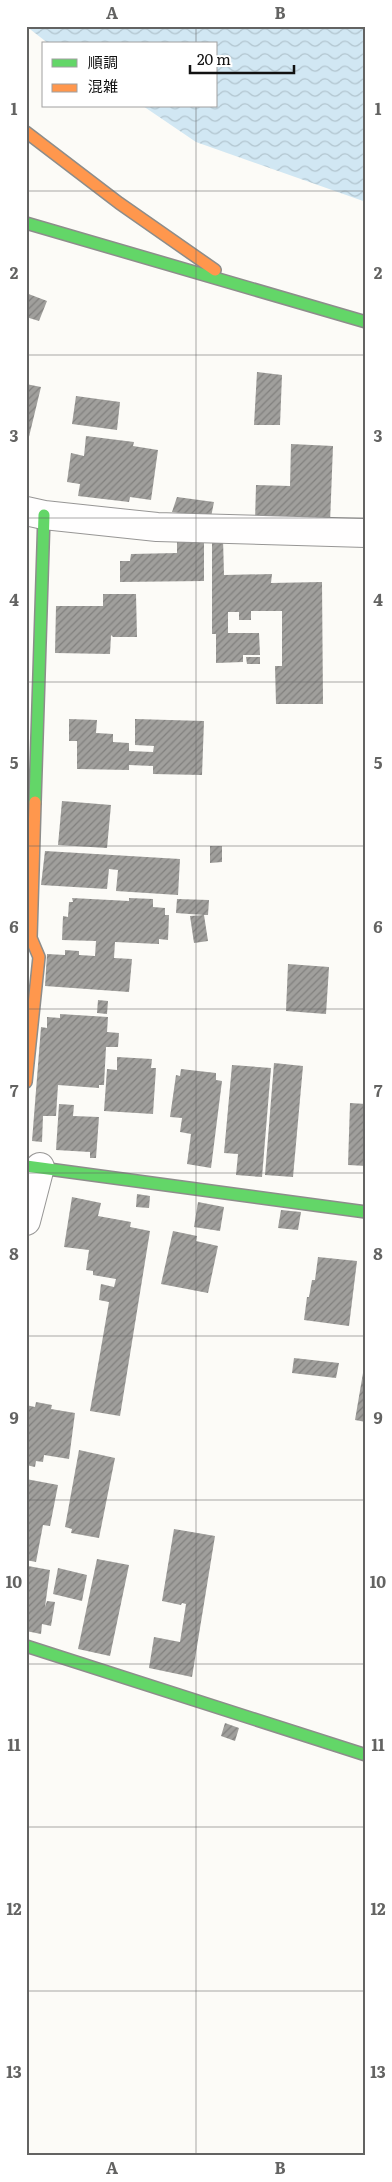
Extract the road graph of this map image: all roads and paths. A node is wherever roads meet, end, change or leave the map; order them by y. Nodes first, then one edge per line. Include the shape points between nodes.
1 (26, 132) edge
2 (26, 223) edge
3 (242, 286) junction
4 (366, 322) edge
5 (35, 513) edge
6 (366, 533) edge
7 (26, 1082) edge
8 (33, 1166) edge
9 (366, 1212) edge
10 (26, 1221) edge
11 (26, 1646) edge
12 (366, 1755) edge

1 - 3 street via 155,231
2 - 3 street
3 - 4 street
5 - 6 street via 157,527
5 - 7 street via 30,938 39,956
8 - 9 street
8 - 10 street
11 - 12 street

